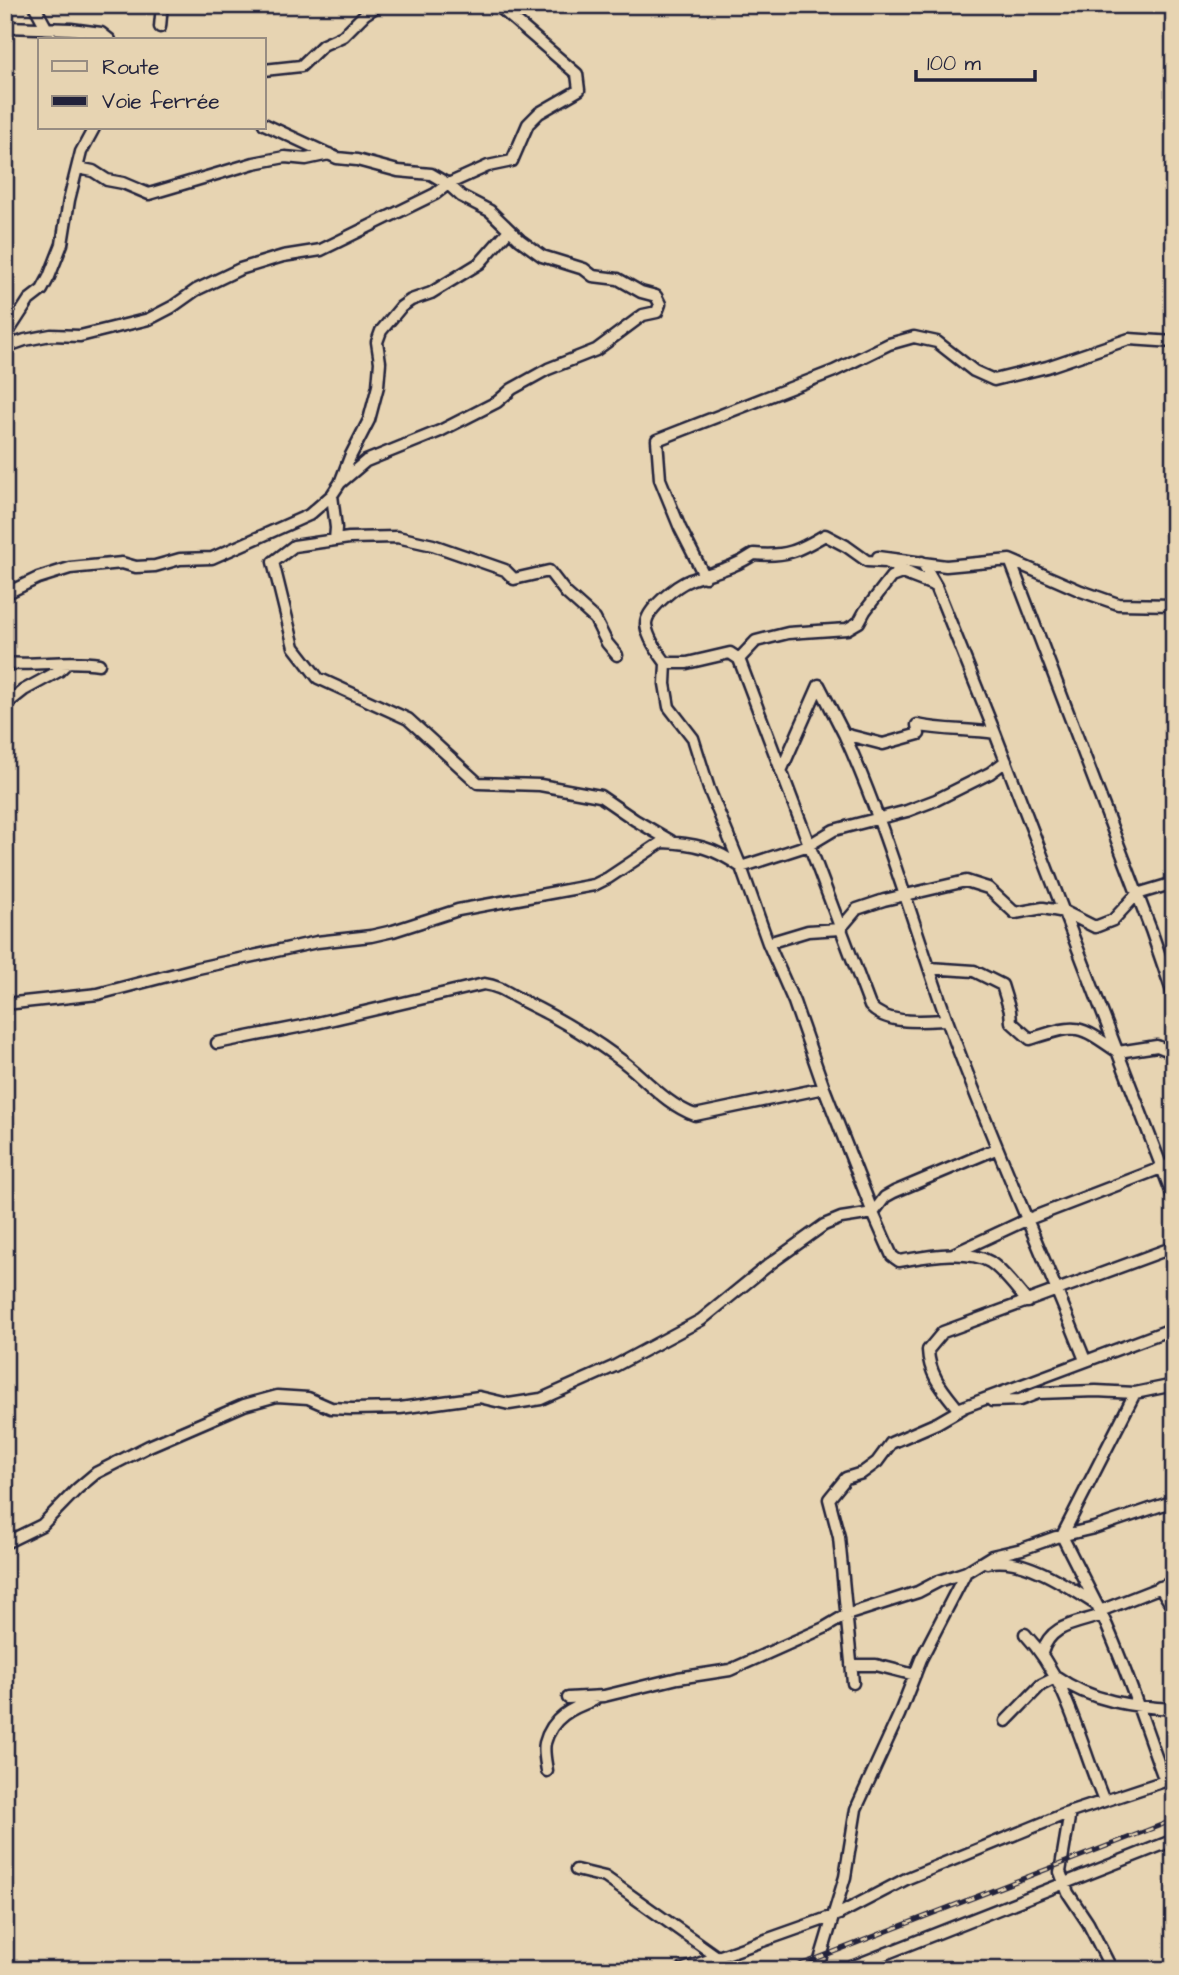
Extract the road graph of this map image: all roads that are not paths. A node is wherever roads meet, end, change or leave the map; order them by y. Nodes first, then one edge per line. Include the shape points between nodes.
1 (34, 5) edge
2 (162, 5) edge
3 (379, 5) edge
4 (497, 5) edge
5 (5, 27) edge
6 (160, 27) dead end
7 (46, 29) junction
8 (52, 38) edge
9 (107, 38) edge
10 (266, 70) edge
11 (266, 125) edge
12 (93, 130) edge
13 (329, 154) junction
14 (78, 168) junction
15 (448, 184) junction
16 (509, 230) junction
17 (5, 337) edge
18 (1174, 342) edge
19 (5, 347) edge
20 (340, 483) junction
21 (332, 495) junction
22 (335, 540) junction
23 (860, 556) junction
24 (1010, 560) junction
25 (922, 562) junction
26 (705, 576) junction
27 (936, 586) junction
28 (5, 594) edge
29 (1174, 604) edge
30 (617, 655) dead end
31 (739, 659) junction
32 (5, 663) edge
33 (666, 663) junction
34 (66, 664) junction
35 (99, 664) dead end
36 (5, 705) edge
37 (995, 733) junction
38 (844, 734) junction
39 (1006, 761) junction
40 (781, 771) junction
41 (877, 819) junction
42 (675, 842) junction
43 (809, 845) junction
44 (741, 867) junction
45 (1174, 883) edge
46 (906, 894) junction
47 (1137, 894) junction
48 (1065, 912) junction
49 (841, 929) junction
50 (768, 943) junction
51 (929, 968) junction
52 (1174, 997) edge
53 (5, 1004) edge
54 (947, 1020) junction
55 (217, 1043) dead end
56 (1118, 1052) junction
57 (1174, 1053) edge
58 (824, 1088) junction
59 (996, 1149) junction
60 (1174, 1163) edge
61 (1162, 1167) junction
62 (1174, 1199) edge
63 (873, 1213) junction
64 (1026, 1220) junction
65 (1174, 1247) edge
66 (952, 1254) junction
67 (1057, 1289) junction
68 (1028, 1302) junction
69 (1174, 1328) edge
70 (1085, 1360) junction
71 (1174, 1385) edge
72 (1135, 1393) junction
73 (958, 1409) junction
74 (1174, 1502) edge
75 (1062, 1536) junction
76 (5, 1543) edge
77 (977, 1566) junction
78 (966, 1572) junction
79 (1174, 1582) edge
80 (1160, 1587) junction
81 (1174, 1609) edge
82 (1100, 1610) junction
83 (846, 1615) junction
84 (1025, 1634) dead end
85 (1042, 1653) junction
86 (851, 1665) junction
87 (915, 1675) junction
88 (1057, 1677) junction
89 (853, 1683) dead end
90 (604, 1696) junction
91 (568, 1698) dead end
92 (1137, 1707) junction
93 (1174, 1709) edge
94 (1006, 1721) dead end
95 (547, 1771) dead end
96 (1169, 1779) edge
97 (1104, 1801) junction
98 (1070, 1812) junction
99 (1174, 1840) edge
100 (576, 1870) dead end
101 (1064, 1883) junction
102 (831, 1917) junction
103 (716, 1956) junction
104 (681, 1970) edge
105 (817, 1970) edge
106 (844, 1970) edge
107 (1112, 1970) edge

1 - 7 street
2 - 6 street
3 - 10 street via 302,66
4 - 15 street via 577,74 579,90 538,113 528,124 512,161
5 - 7 street
7 - 8 street
7 - 9 street via 101,33
11 - 13 street
12 - 14 street
13 - 14 street via 254,163 149,194
13 - 15 street via 431,174
14 - 17 street via 62,244 49,277
15 - 16 street via 490,211
15 - 19 street via 321,250 240,269 149,318 80,336 51,335
16 - 20 street via 480,263 411,300 382,331 377,342 378,386 369,420
16 - 20 street via 542,256 656,296 657,312 643,315 596,350 548,369 497,402 366,461
18 - 26 street via 1129,339 994,380 974,371 937,342 914,337 657,440 660,479
20 - 21 street
21 - 22 street
21 - 28 street via 299,521 212,558 155,566 122,563 70,568
22 - 30 street via 397,537 505,570 514,579 549,571 595,619
22 - 42 street via 294,546 273,562 294,647 318,678 408,719 478,783 540,785 600,796
23 - 25 street
23 - 26 street via 825,535 792,554 754,554 739,565
23 - 27 street via 886,562
24 - 25 street via 946,566
24 - 29 street via 1118,604
24 - 47 street
25 - 27 street
26 - 33 street via 687,581 659,601 649,615 646,624 652,643
27 - 31 street via 902,573 891,576 859,622 847,629 788,633 755,641
27 - 37 street
31 - 33 street via 730,653
31 - 40 street
32 - 34 street
33 - 44 street via 669,707 693,738
34 - 35 street
34 - 36 street
37 - 38 street via 917,725 919,734 883,744
37 - 39 street
38 - 40 street via 819,684
38 - 41 street
39 - 41 street via 967,786
39 - 48 street
40 - 43 street
41 - 43 street via 835,830
41 - 46 street
42 - 44 street via 723,853
42 - 53 street via 650,848 594,885 458,909 393,931 317,942 99,994
43 - 44 street
43 - 49 street
44 - 50 street
45 - 47 street
46 - 48 street via 966,881 988,888 1015,914 1043,908
46 - 49 street via 857,909
46 - 51 street
47 - 48 street via 1113,920 1095,927
47 - 52 street
48 - 56 street
49 - 50 street via 808,931
49 - 54 street via 865,997 876,1013
50 - 58 street
51 - 54 street
51 - 56 street via 974,971 1002,985 1011,1022 1030,1039 1067,1028 1086,1030
54 - 59 street
55 - 58 street via 484,984 498,985 565,1022 619,1058 679,1109 695,1115
56 - 57 street via 1157,1046
56 - 61 street
58 - 63 street
59 - 63 street via 894,1192
59 - 64 street
60 - 61 street
61 - 62 street
61 - 64 street
63 - 66 street via 895,1259
63 - 76 street via 824,1225 701,1320 541,1399 509,1404 479,1397 400,1408 352,1409 277,1396 149,1446 96,1474 42,1525
64 - 66 street
64 - 67 street
65 - 67 street
66 - 68 street via 991,1263
67 - 68 street
67 - 70 street
68 - 73 street via 943,1332 928,1350 932,1373
69 - 70 street
70 - 73 street
71 - 72 street
72 - 73 street via 1038,1393
72 - 75 street
73 - 83 street via 891,1443 877,1462 846,1478 829,1499 839,1537
74 - 75 street
75 - 77 street via 992,1556
75 - 82 street
77 - 78 street
77 - 82 street via 993,1562 1027,1566 1054,1577
78 - 83 street
78 - 87 street
79 - 80 street
80 - 81 street
80 - 82 street
82 - 85 street via 1054,1631
82 - 92 street
83 - 86 street
83 - 90 street via 730,1670
84 - 85 street
85 - 88 street
86 - 87 street via 876,1665
86 - 89 street
87 - 102 street via 856,1809 845,1877
88 - 92 street via 1072,1688
88 - 94 street via 1041,1685
88 - 97 street
90 - 91 street
90 - 95 street via 567,1711 554,1725 544,1744
92 - 93 street
92 - 96 street
96 - 97 street
97 - 98 street
98 - 101 street via 1060,1872
98 - 102 street via 908,1878
99 - 101 street
100 - 103 street via 605,1877
101 - 106 street
101 - 107 street
102 - 103 street
102 - 105 street
103 - 104 street

